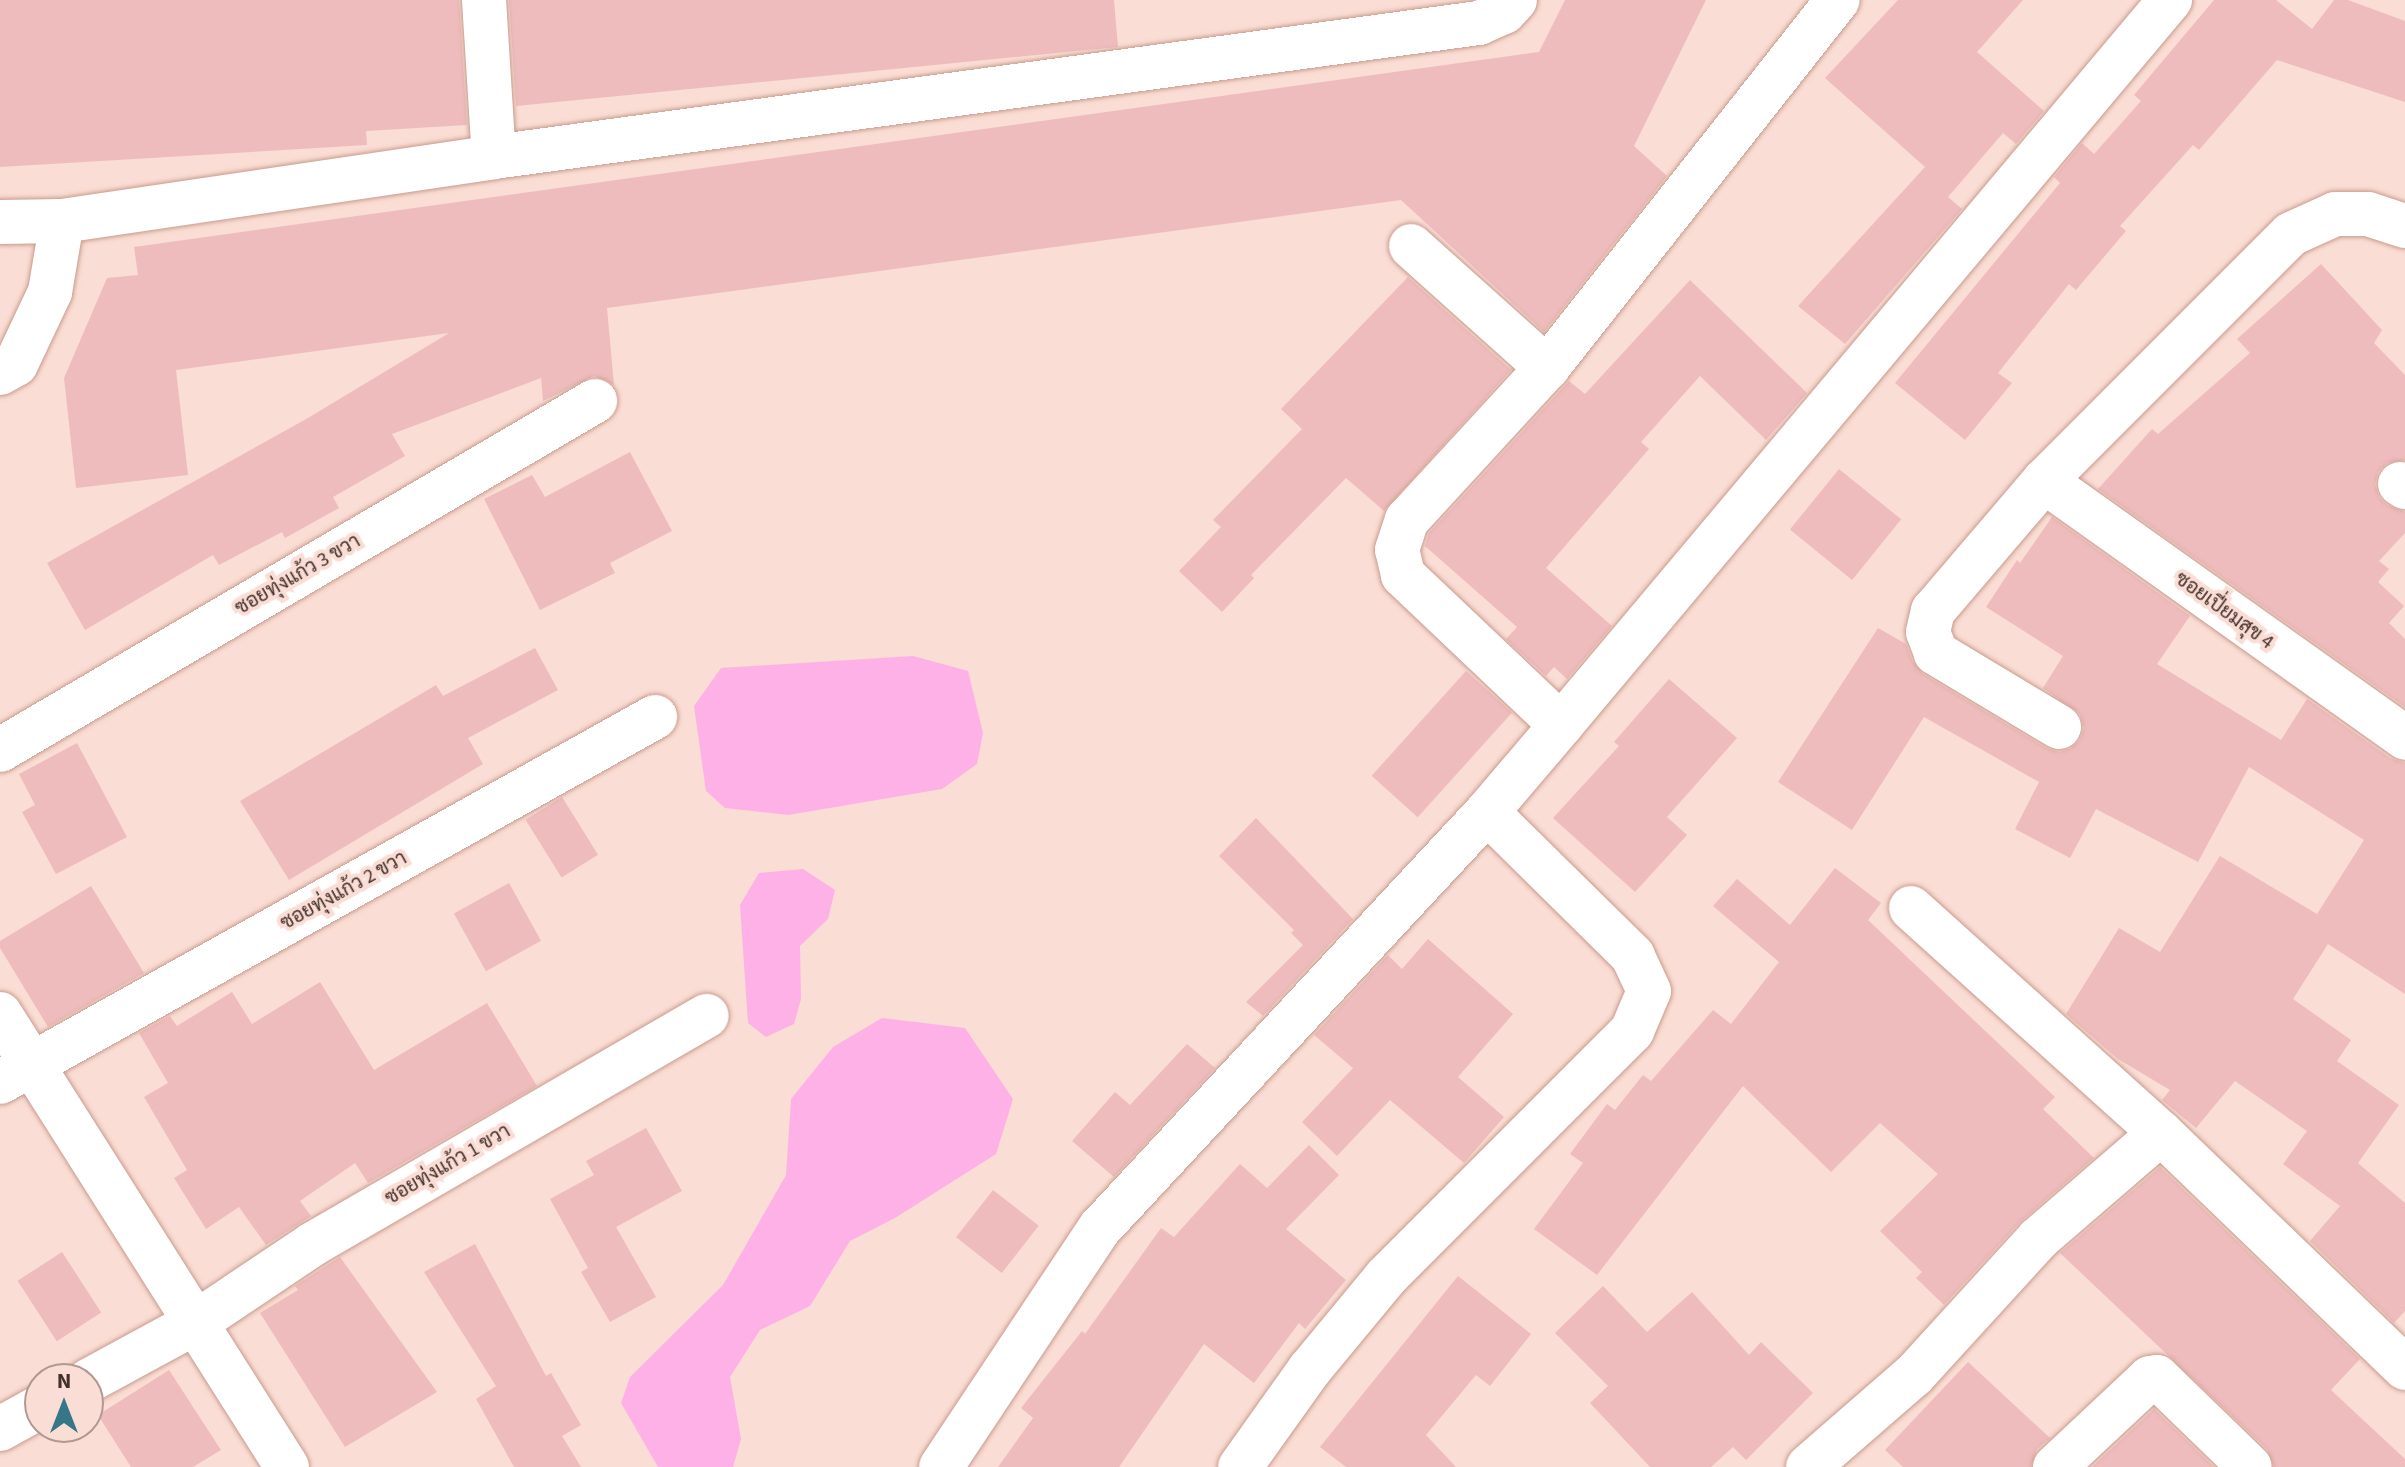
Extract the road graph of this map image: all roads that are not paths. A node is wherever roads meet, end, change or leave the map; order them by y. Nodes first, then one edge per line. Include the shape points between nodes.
1 (484, 0) edge
2 (1515, 0) edge
3 (1838, 0) edge
4 (2170, 0) edge
5 (494, 157) junction
6 (62, 221) junction
7 (0, 222) edge
8 (2405, 226) edge
9 (1411, 246) dead end
10 (1547, 368) junction
11 (0, 373) edge
12 (595, 401) dead end
13 (2044, 481) junction
14 (655, 717) dead end
15 (1561, 725) junction
16 (2059, 727) dead end
17 (2405, 738) edge
18 (0, 750) edge
19 (1487, 812) junction
20 (1911, 908) dead end
21 (0, 1014) edge
22 (707, 1016) dead end
23 (16, 1073) edge
24 (2161, 1133) junction
25 (195, 1323) junction
26 (2405, 1368) edge
27 (104, 1372) edge
28 (24, 1416) edge
29 (0, 1429) edge
30 (287, 1467) edge
31 (941, 1467) edge
32 (1240, 1467) edge
33 (1808, 1467) edge
34 (2055, 1467) edge
35 (2250, 1467) edge

1 - 5 street
2 - 5 street via 1504,12 1479,23
3 - 10 street
4 - 15 street
5 - 6 street
6 - 7 street
6 - 11 street via 50,292 16,364
8 - 13 street via 2368,214 2335,214 2291,234
9 - 10 street
10 - 15 street via 1407,520 1397,550 1403,575
12 - 18 street, ซอยทุ่งแก้ว 3 ขวา
13 - 16 street via 1933,611 1928,632 1936,653
13 - 17 street, ซอยเปี่ยมสุข 4
14 - 23 street, ซอยทุ่งแก้ว 2 ขวา
15 - 19 street
19 - 31 street via 1100,1228
19 - 32 street via 1633,956 1649,991 1632,1031 1386,1277 1310,1369
20 - 24 street
21 - 23 street
22 - 25 street, ซอยทุ่งแก้ว 1 ขวา via 313,1244
23 - 25 street
24 - 26 street
24 - 33 street via 2038,1239 1914,1375
25 - 27 street, ซอยทุ่งแก้ว 1 ขวา
25 - 30 street
28 - 29 street
34 - 35 street via 2157,1377

